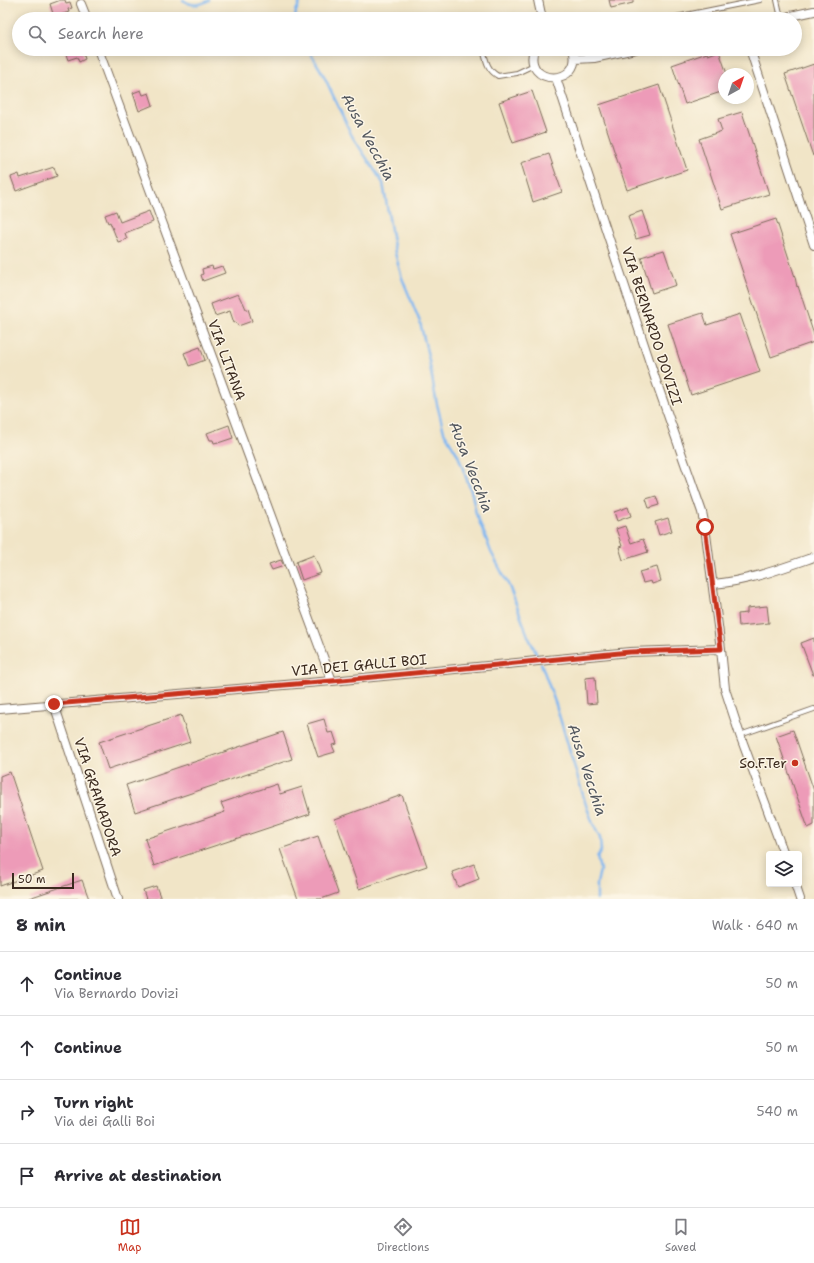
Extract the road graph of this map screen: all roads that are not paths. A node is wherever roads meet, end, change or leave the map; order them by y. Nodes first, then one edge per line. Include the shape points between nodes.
1 (538, 0) edge
2 (760, 0) edge
3 (777, 0) edge
4 (81, 4) dead end
5 (814, 11) edge
6 (84, 12) edge
7 (541, 12) edge
8 (701, 12) edge
9 (778, 12) edge
10 (802, 14) edge
11 (101, 56) edge
12 (485, 56) edge
13 (533, 56) edge
14 (574, 56) edge
15 (603, 56) edge
16 (752, 56) edge
17 (575, 59) junction
18 (534, 66) junction
19 (556, 78) junction
20 (814, 245) edge
21 (814, 557) edge
22 (713, 584) junction
23 (721, 649) junction
24 (332, 681) junction
25 (54, 704) junction
26 (0, 709) edge
27 (814, 709) edge
28 (740, 735) junction
29 (783, 851) edge
30 (796, 887) edge
31 (118, 899) edge
32 (800, 899) edge

1 - 7 street
2 - 8 lane
3 - 9 lane
4 - 6 street
5 - 10 street
11 - 24 street, VIA LITANA
12 - 18 lane via 488,68 498,76 517,73
13 - 18 street
14 - 17 street
15 - 17 street
16 - 20 street
17 - 19 street via 568,73
18 - 19 street via 543,76
19 - 22 street, VIA BERNARDO DOVIZI via 702,512
21 - 22 street via 758,576
22 - 23 street, VIA BERNARDO DOVIZI
23 - 24 street, VIA DEI GALLI BOI via 652,651 528,661
23 - 28 street, VIA BERNARDO DOVIZI via 725,690
24 - 25 street, VIA DEI GALLI BOI
25 - 26 street, VIA DEI GALLI BOI
25 - 31 street, VIA GRAMADORA
27 - 28 lane
28 - 29 street, VIA BERNARDO DOVIZI
30 - 32 street

